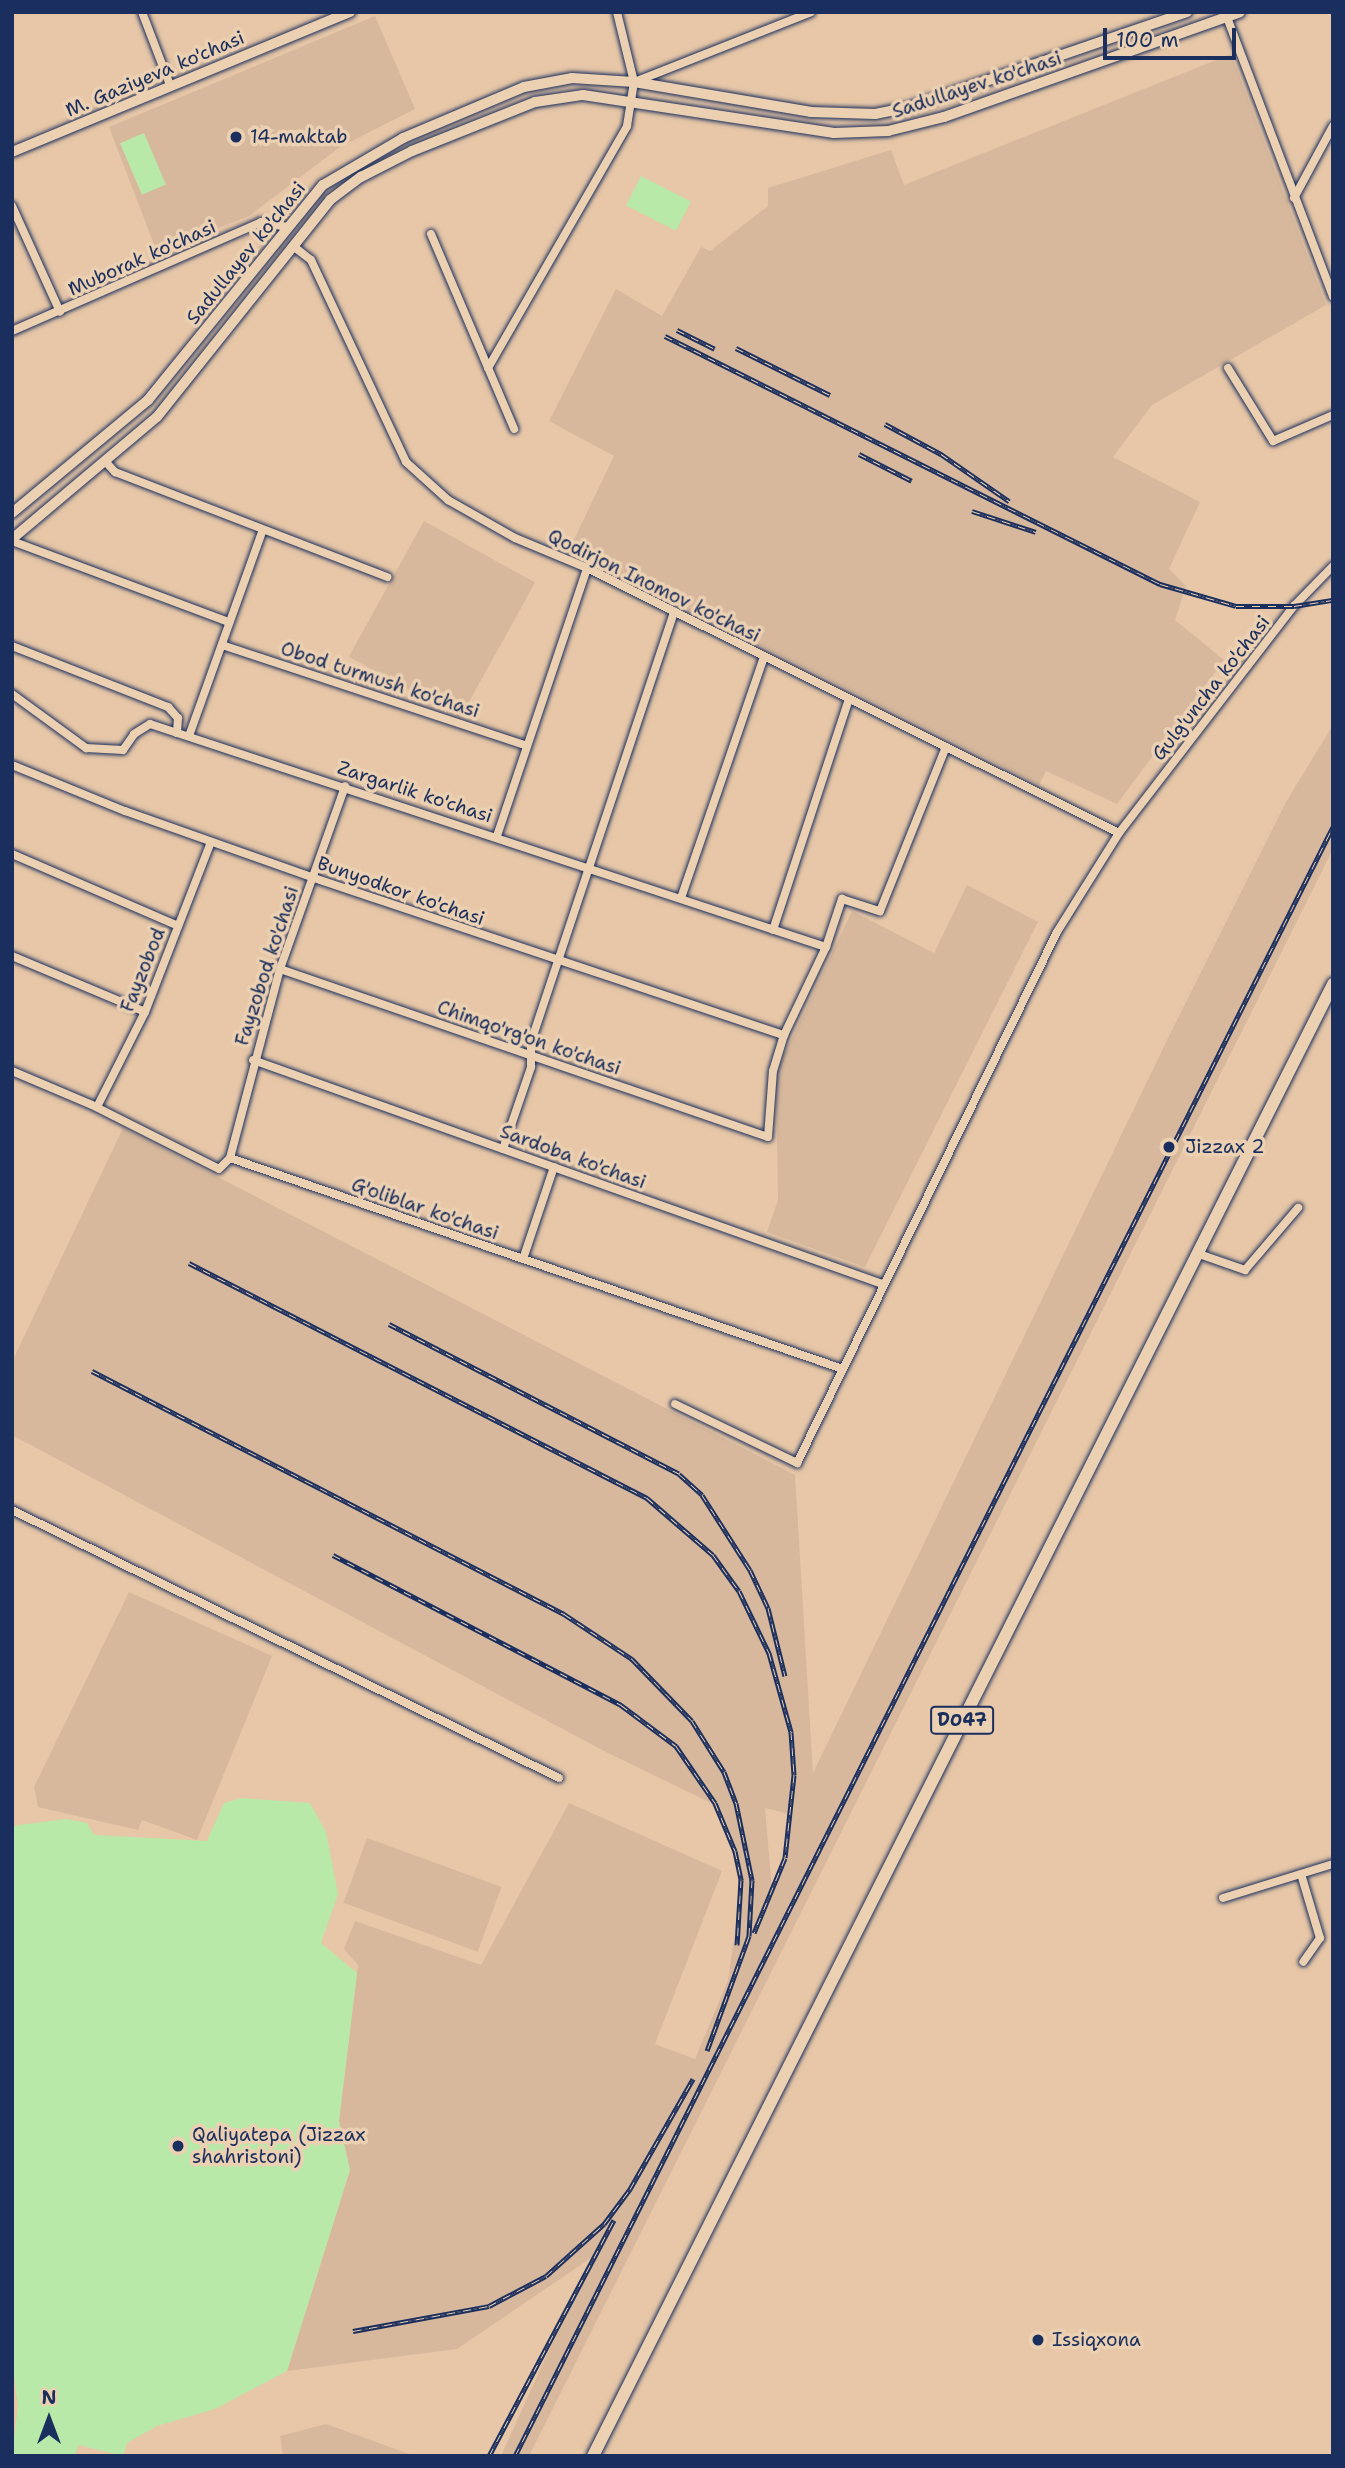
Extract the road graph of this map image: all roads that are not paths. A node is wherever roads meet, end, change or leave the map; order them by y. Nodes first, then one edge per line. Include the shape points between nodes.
1 (142, 12) edge
2 (350, 12) edge
3 (617, 12) edge
4 (811, 12) edge
5 (1187, 12) edge
6 (1240, 12) edge
7 (1227, 16) edge
8 (634, 82) junction
9 (170, 85) junction
10 (633, 100) junction
11 (1333, 126) edge
12 (12, 152) edge
13 (1294, 198) junction
14 (12, 206) edge
15 (286, 227) junction
16 (431, 234) dead end
17 (292, 246) junction
18 (1333, 297) edge
19 (60, 312) junction
20 (12, 331) edge
21 (488, 368) junction
22 (1228, 368) dead end
23 (1333, 415) edge
24 (513, 429) dead end
25 (105, 461) junction
26 (12, 513) edge
27 (262, 532) junction
28 (12, 540) edge
29 (1333, 566) edge
30 (587, 568) junction
31 (387, 577) dead end
32 (674, 611) junction
33 (229, 622) junction
34 (222, 645) junction
35 (12, 646) edge
36 (764, 657) junction
37 (12, 694) edge
38 (849, 699) junction
39 (177, 733) junction
40 (189, 736) junction
41 (527, 746) junction
42 (946, 747) junction
43 (12, 765) edge
44 (345, 786) junction
45 (1119, 833) junction
46 (497, 836) junction
47 (211, 842) junction
48 (12, 855) edge
49 (588, 867) junction
50 (311, 877) junction
51 (681, 898) junction
52 (178, 926) junction
53 (773, 930) junction
54 (826, 947) junction
55 (12, 956) edge
56 (557, 960) junction
57 (280, 969) junction
58 (1333, 984) edge
59 (145, 1013) junction
60 (784, 1035) junction
61 (530, 1055) junction
62 (253, 1060) junction
63 (12, 1071) edge
64 (97, 1107) junction
65 (503, 1149) junction
66 (230, 1158) junction
67 (554, 1167) junction
68 (1298, 1208) dead end
69 (1199, 1254) junction
70 (523, 1259) junction
71 (882, 1284) junction
72 (840, 1368) junction
73 (675, 1404) dead end
74 (12, 1510) edge
75 (558, 1778) dead end
76 (1333, 1864) edge
77 (1301, 1874) junction
78 (1223, 1898) dead end
79 (1303, 1962) dead end
80 (593, 2456) edge

1 - 9 street
2 - 9 main road, M. Gaziyeva ko'chasi
3 - 8 street
4 - 8 street
5 - 8 main road, Sadullayev ko'chasi via 907,108 875,114 811,112
6 - 7 main road, Sadullayev ko'chasi
7 - 10 main road, Sadullayev ko'chasi via 888,131 824,132
7 - 13 street
8 - 10 street
8 - 15 main road, Sadullayev ko'chasi via 556,80 498,98 353,163 323,185
9 - 12 main road, M. Gaziyeva ko'chasi
10 - 17 main road, Sadullayev ko'chasi via 583,95 543,100 412,151 339,192
10 - 21 street via 628,126
11 - 13 street
13 - 18 street
14 - 19 street
15 - 19 street, Muborak ko'chasi via 261,222
15 - 26 main road, Sadullayev ko'chasi via 148,400
16 - 21 street
17 - 25 main road, Sadullayev ko'chasi via 182,389
17 - 30 street, Qodirjon Inomov ko'chasi via 311,260 406,462 448,500 515,538
19 - 20 street, Muborak ko'chasi
21 - 24 street
22 - 23 street via 1273,441
25 - 27 street via 115,472
25 - 28 main road, Sadullayev ko'chasi
27 - 31 street
27 - 33 street
28 - 33 street
29 - 45 street, Gulg'uncha ko'chasi via 1294,606
30 - 32 street, Qodirjon Inomov ko'chasi
30 - 41 street
32 - 36 street, Qodirjon Inomov ko'chasi
32 - 49 street
33 - 34 street
34 - 40 street
34 - 41 street, Obod turmush ko'chasi
35 - 39 street via 168,706 177,718
36 - 38 street, Qodirjon Inomov ko'chasi
36 - 51 street
37 - 39 street, Zargarlik ko'chasi via 86,748 123,750 134,734 150,724
38 - 42 street, Qodirjon Inomov ko'chasi
38 - 53 street
39 - 40 street, Zargarlik ko'chasi
40 - 44 street, Zargarlik ko'chasi
41 - 46 street
42 - 45 street, Qodirjon Inomov ko'chasi
42 - 54 street via 880,911 842,899
43 - 47 street, Bunyodkor ko'chasi
44 - 46 street, Zargarlik ko'chasi
44 - 50 street, Fayzobod ko'chasi
45 - 71 street, Gulg'uncha ko'chasi via 1058,932
46 - 49 street, Zargarlik ko'chasi
47 - 50 street, Bunyodkor ko'chasi
47 - 52 street, Fayzobod
48 - 52 street
49 - 51 street, Zargarlik ko'chasi
49 - 56 street
50 - 56 street, Bunyodkor ko'chasi
50 - 57 street, Fayzobod ko'chasi
51 - 53 street, Zargarlik ko'chasi
52 - 59 street, Fayzobod
53 - 54 street, Zargarlik ko'chasi
54 - 60 street
55 - 59 street
56 - 60 street, Bunyodkor ko'chasi
56 - 61 street
57 - 61 street, Chimqo'rg'on ko'chasi
57 - 62 street, Fayzobod ko'chasi
58 - 69 main road, D047
59 - 64 street, Fayzobod
60 - 61 street, Chimqo'rg'on ko'chasi via 773,1071 768,1137
61 - 65 street via 531,1067
62 - 65 street, Sardoba ko'chasi
62 - 66 street, Fayzobod ko'chasi
63 - 64 street, G'oliblar ko'chasi
64 - 66 street, G'oliblar ko'chasi via 219,1169
65 - 67 street, Sardoba ko'chasi
66 - 70 street, G'oliblar ko'chasi
67 - 70 street
67 - 71 street, Sardoba ko'chasi
68 - 69 street via 1245,1270
69 - 80 main road, D047
70 - 72 street, G'oliblar ko'chasi
71 - 72 street, Gulg'uncha ko'chasi
72 - 73 street, Gulg'uncha ko'chasi via 797,1463
74 - 75 street
76 - 77 street
77 - 78 street
77 - 79 street via 1320,1938

